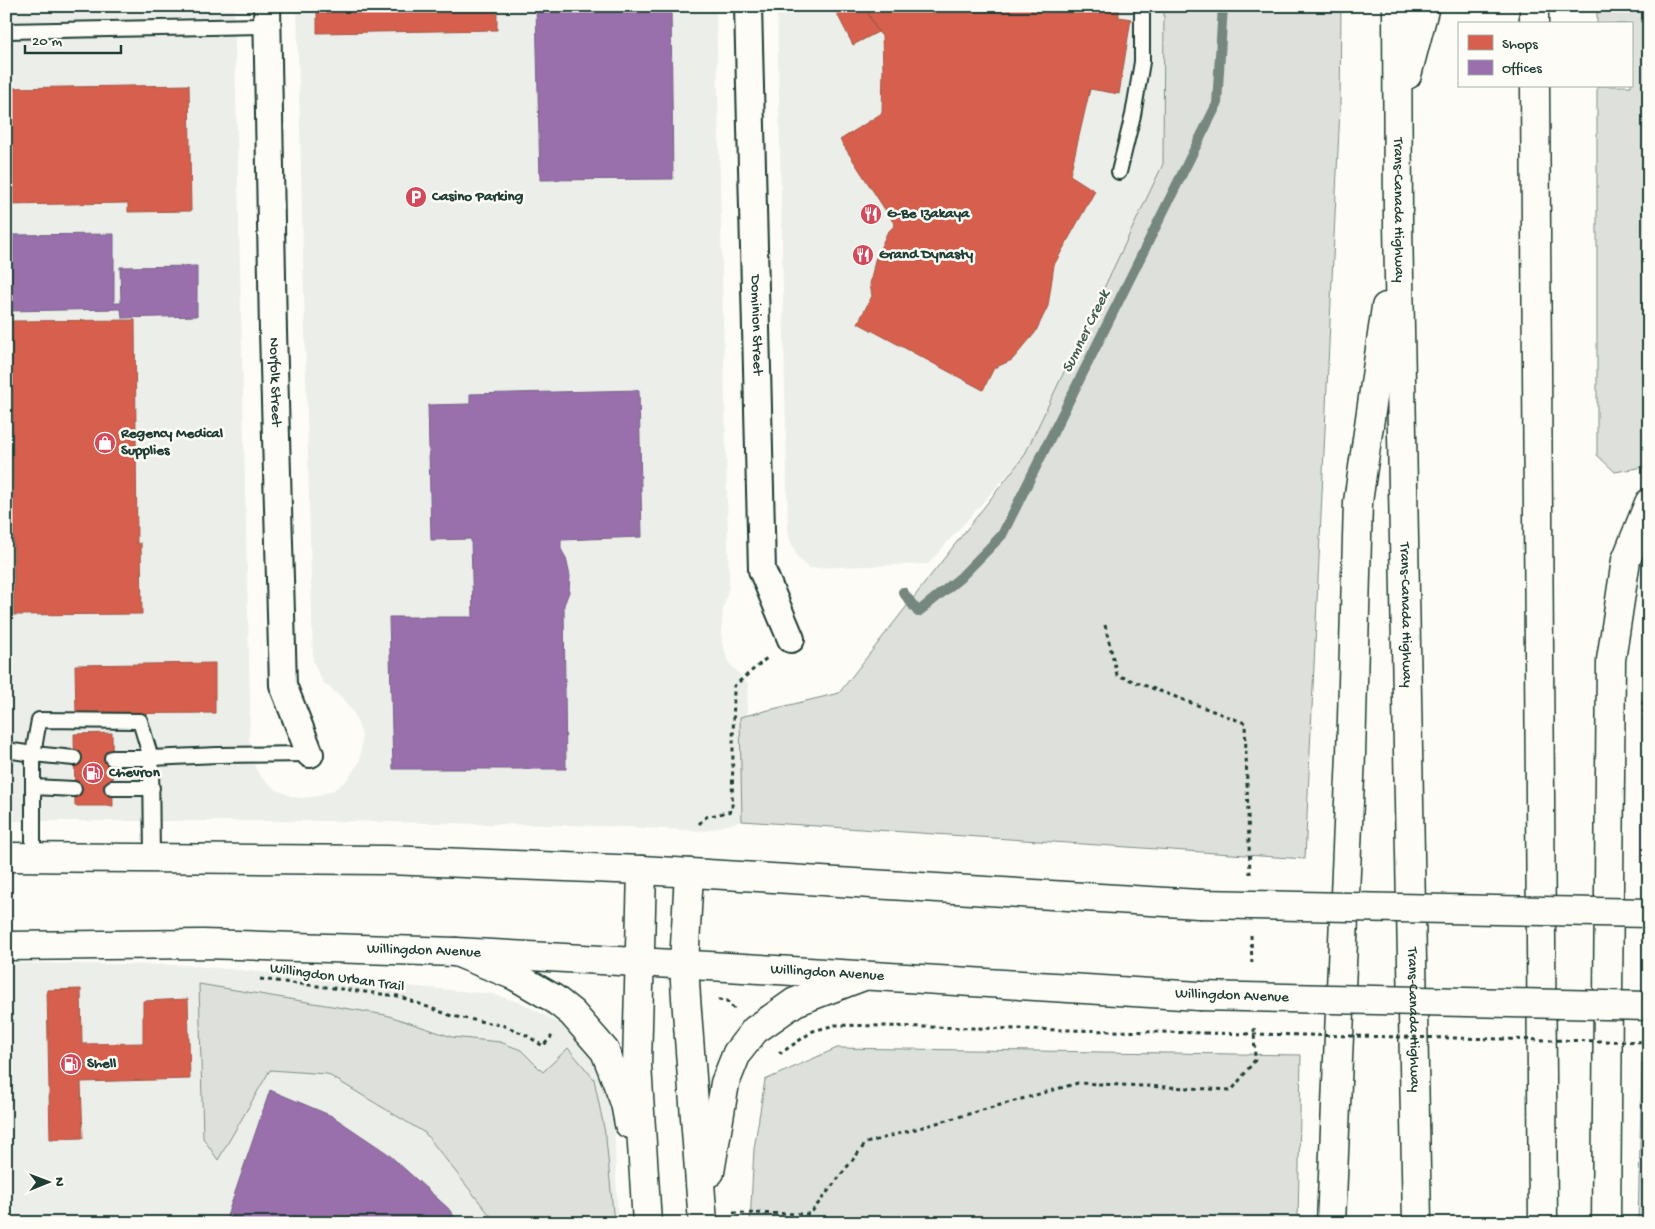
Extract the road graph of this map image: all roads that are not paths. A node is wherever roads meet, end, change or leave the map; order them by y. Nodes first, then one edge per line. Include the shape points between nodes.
1 (748, 6) edge
2 (1142, 6) edge
3 (1397, 6) edge
4 (1425, 6) edge
5 (1534, 6) edge
6 (267, 16) edge
7 (1534, 22) edge
8 (6, 30) edge
9 (1535, 88) edge
10 (1397, 110) junction
11 (1119, 172) dead end
12 (1398, 224) junction
13 (1649, 503) edge
14 (791, 639) road end
15 (6, 750) edge
16 (33, 754) junction
17 (310, 754) joint
18 (74, 758) dead end
19 (112, 758) dead end
20 (151, 758) junction
21 (33, 787) junction
22 (112, 788) dead end
23 (152, 788) junction
24 (74, 789) dead end
25 (6, 857) edge
26 (33, 857) junction
27 (152, 858) junction
28 (642, 870) junction
29 (689, 873) junction
30 (1649, 913) edge
31 (6, 946) edge
32 (456, 952) junction
33 (639, 962) junction
34 (684, 964) junction
35 (864, 976) junction
36 (1649, 1006) edge
37 (645, 1196) junction
38 (703, 1218) edge
39 (647, 1223) edge
40 (1331, 1223) edge
41 (1417, 1223) edge
42 (1543, 1223) edge
43 (1606, 1223) edge

1 - 14 street, Dominion Street via 762,570
2 - 11 lane via 1142,62
3 - 10 main road, Trans-Canada Highway
4 - 10 main road
5 - 7 main road
6 - 8 lane
6 - 17 street, Norfolk Street via 283,685
9 - 42 main road
10 - 12 main road, Trans-Canada Highway
12 - 40 main road via 1358,502
12 - 41 main road, Trans-Canada Highway
13 - 43 main road via 1626,560 1611,660
15 - 16 lane
16 - 18 lane
16 - 20 lane via 39,720 140,721
16 - 21 lane
17 - 20 lane
19 - 20 lane
20 - 23 lane
21 - 24 lane
21 - 26 lane
22 - 23 lane
23 - 27 lane
25 - 26 main road
26 - 27 main road
27 - 28 main road via 387,860
28 - 29 main road
28 - 33 main road
29 - 30 main road, bridge via 1199,904
29 - 34 main road
31 - 32 main road, Willingdon Avenue via 204,944
32 - 33 main road, Willingdon Avenue
32 - 37 main road via 514,976 553,998 572,1013 606,1051 624,1103
33 - 34 main road, Willingdon Avenue
33 - 37 main road via 637,1064
34 - 35 main road, Willingdon Avenue
34 - 38 main road
35 - 36 main road, Willingdon Avenue, bridge via 1199,996
35 - 38 main road via 794,1002 755,1030 737,1053 725,1083
37 - 39 main road

